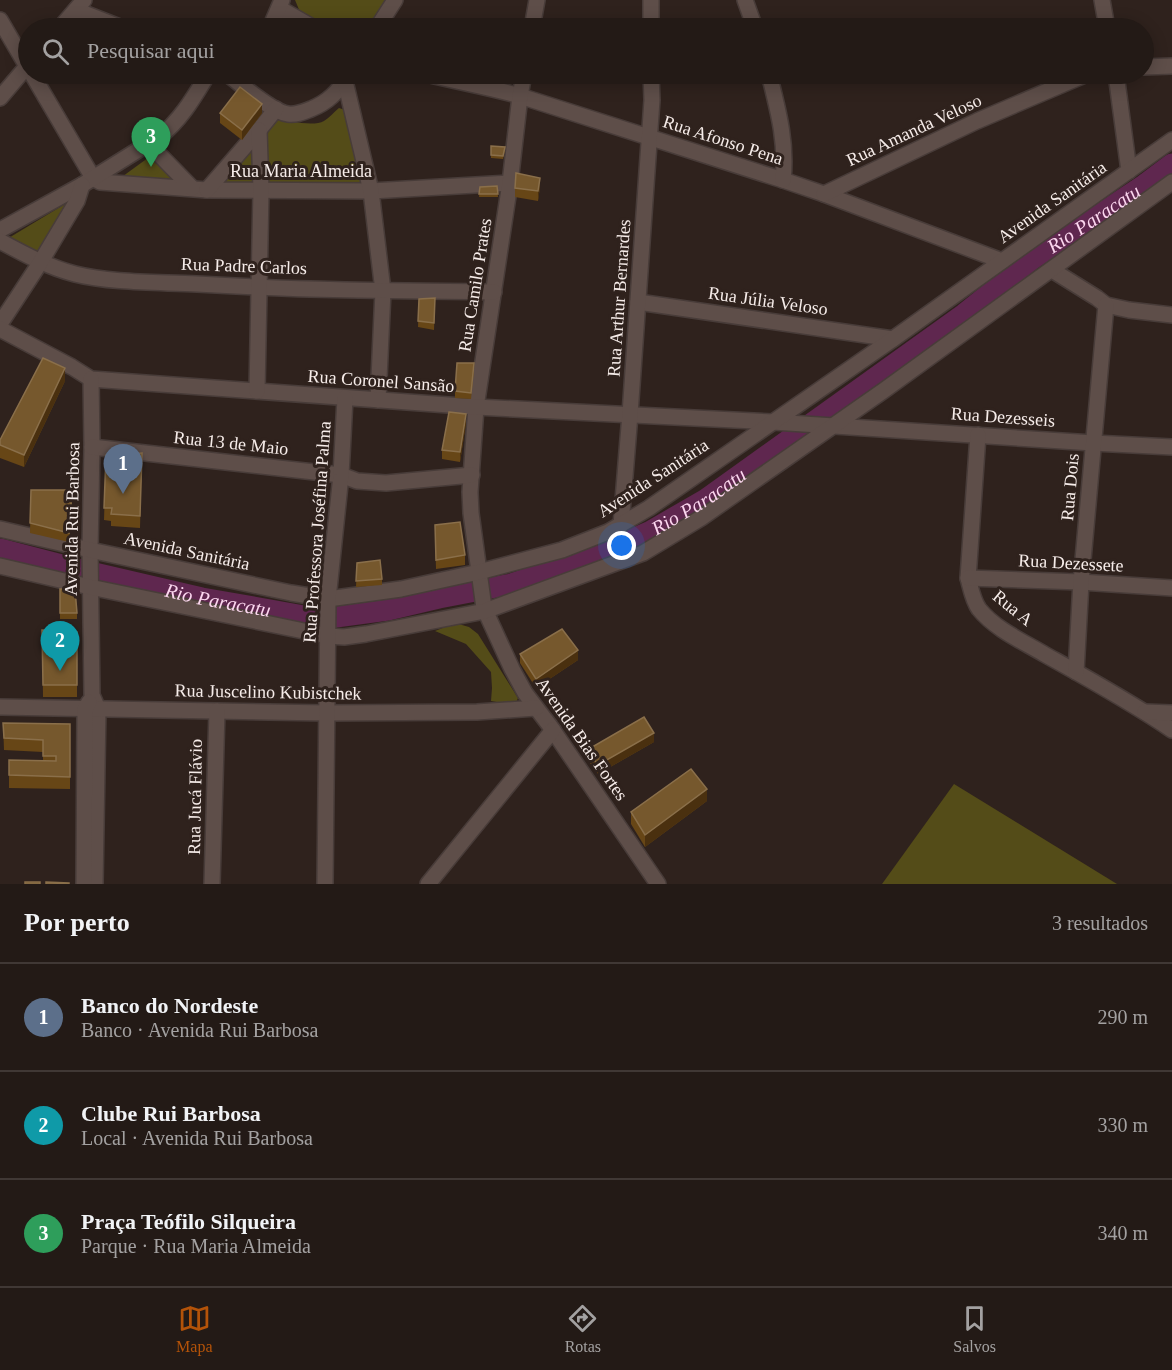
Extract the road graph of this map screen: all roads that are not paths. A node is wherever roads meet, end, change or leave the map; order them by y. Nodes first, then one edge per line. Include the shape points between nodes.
1 (395, 0) edge
2 (537, 0) edge
3 (651, 0) edge
4 (745, 0) edge
5 (1101, 0) edge
6 (281, 4) edge
7 (80, 5) edge
8 (69, 18) edge
9 (104, 18) edge
10 (275, 18) edge
11 (300, 18) edge
12 (383, 18) edge
13 (534, 18) edge
14 (651, 18) edge
15 (751, 18) edge
16 (1105, 18) edge
17 (0, 20) edge
18 (18, 50) edge
19 (1172, 66) edge
20 (1154, 67) edge
21 (18, 79) edge
22 (37, 84) edge
23 (202, 84) edge
24 (250, 84) edge
25 (342, 84) edge
26 (348, 84) edge
27 (468, 84) edge
28 (522, 84) edge
29 (651, 84) edge
30 (771, 84) edge
31 (1063, 84) edge
32 (1117, 84) edge
33 (520, 96) junction
34 (0, 98) edge
35 (276, 109) junction
36 (260, 130) junction
37 (649, 137) junction
38 (1172, 140) edge
39 (148, 143) junction
40 (1129, 171) junction
41 (783, 180) junction
42 (88, 182) junction
43 (1172, 182) edge
44 (510, 183) junction
45 (200, 189) junction
46 (261, 190) junction
47 (371, 191) junction
48 (824, 194) junction
49 (0, 230) edge
50 (0, 241) edge
51 (1002, 261) junction
52 (40, 263) junction
53 (1052, 270) junction
54 (259, 288) junction
55 (383, 291) junction
56 (494, 292) junction
57 (638, 302) junction
58 (1106, 305) junction
59 (1172, 315) edge
60 (0, 324) edge
61 (0, 329) edge
62 (893, 339) junction
63 (91, 379) junction
64 (257, 391) junction
65 (345, 398) junction
66 (378, 400) junction
67 (477, 407) junction
68 (630, 414) junction
69 (773, 422) junction
70 (832, 426) junction
71 (978, 435) junction
72 (1093, 443) junction
73 (92, 447) junction
74 (1172, 447) edge
75 (341, 475) junction
76 (472, 475) junction
77 (621, 525) junction
78 (0, 529) edge
79 (0, 566) edge
80 (90, 570) junction
81 (480, 576) junction
82 (968, 578) junction
83 (1081, 582) junction
84 (1172, 588) edge
85 (328, 602) junction
86 (485, 609) junction
87 (328, 634) junction
88 (1076, 672) junction
89 (92, 704) junction
90 (0, 707) edge
91 (536, 708) junction
92 (217, 711) junction
93 (1145, 712) junction
94 (327, 713) junction
95 (1172, 713) edge
96 (553, 730) junction
97 (1172, 730) edge
98 (84, 884) edge
99 (95, 884) edge
100 (212, 884) edge
101 (325, 884) edge
102 (428, 884) edge
103 (658, 884) edge

1 - 12 street
2 - 13 street
3 - 14 street
4 - 15 street
5 - 16 street
6 - 10 street
6 - 11 street
7 - 8 street
7 - 9 street
17 - 18 street
19 - 20 street
21 - 34 street
22 - 42 street
23 - 39 street via 171,128
24 - 35 street
25 - 35 street via 325,103 299,114
26 - 47 street
27 - 33 street, Rua Afonso Pena
28 - 33 street, Rua Camilo Prates
29 - 37 street, Rua Arthur Bernardes
30 - 41 street via 782,132
31 - 48 street, Rua Amanda Veloso
32 - 40 street
33 - 37 street, Rua Afonso Pena
33 - 44 street, Rua Camilo Prates
35 - 36 street
36 - 45 street
36 - 46 street
37 - 41 street, Rua Afonso Pena
37 - 57 street, Rua Arthur Bernardes
38 - 40 street, Avenida Sanitária
39 - 42 street
39 - 45 street
40 - 51 street, Avenida Sanitária
41 - 48 street, Rua Afonso Pena
42 - 45 street, Rua Maria Almeida
42 - 49 street
42 - 52 street
43 - 53 street, Avenida Sanitária
44 - 47 street, Rua Maria Almeida
44 - 56 street, Rua Camilo Prates
45 - 46 street, Rua Maria Almeida
46 - 47 street, Rua Maria Almeida
46 - 54 street
47 - 55 street
48 - 51 street, Rua Afonso Pena
50 - 52 street, Rua Padre Carlos
51 - 62 street, Avenida Sanitária
52 - 54 street, Rua Padre Carlos via 115,280
52 - 60 street
53 - 58 street
53 - 70 street, Avenida Sanitária
54 - 55 street, Rua Padre Carlos
54 - 64 street
55 - 56 street, Rua Padre Carlos
55 - 66 street
56 - 67 street, Rua Camilo Prates
57 - 62 street, Rua Júlia Veloso
57 - 68 street, Rua Arthur Bernardes
58 - 59 street
58 - 72 street, Rua Dois
61 - 63 street, Rua Coronel Sansão
62 - 69 street, Avenida Sanitária
63 - 64 street, Rua Coronel Sansão
63 - 73 street, Avenida Rui Barbosa
64 - 65 street, Rua Coronel Sansão
65 - 66 street, Rua Coronel Sansão
65 - 75 street, Rua Professora Joséfina Palma
66 - 67 street, Rua Coronel Sansão
67 - 68 street, Rua Coronel Sansão
67 - 76 street, Rua Camilo Prates
68 - 69 street, Rua Coronel Sansão
68 - 77 street, Rua Arthur Bernardes
69 - 70 street, Rua Dezesseis
69 - 77 street, Avenida Sanitária
70 - 71 street, Rua Dezesseis
70 - 86 street, Avenida Sanitária via 701,518 643,553
71 - 72 street, Rua Dezesseis
71 - 82 street, Rua A
72 - 74 street, Rua Dezesseis
72 - 83 street, Rua Dois
73 - 75 street, Rua 13 de Maio
73 - 80 street, Avenida Rui Barbosa
75 - 76 street, Rua 13 de Maio via 357,481 386,483
75 - 85 street, Rua Professora Joséfina Palma
76 - 81 street, Rua Camilo Prates via 471,513
77 - 81 street, Avenida Sanitária via 590,540
78 - 80 street, Avenida Sanitária
79 - 80 street, Avenida Sanitária
80 - 85 street, Avenida Sanitária via 291,593
80 - 87 street, Avenida Sanitária
80 - 89 street, Avenida Rui Barbosa
81 - 85 street, Avenida Sanitária
81 - 86 street, Rua Camilo Prates
82 - 83 street, Rua Dezessete
82 - 88 street, Rua A via 977,607 987,617
83 - 84 street, Rua Dezessete
83 - 88 street, Rua Dois
85 - 87 street, Rua Professora Joséfina Palma
86 - 87 street, Avenida Sanitária via 366,634
86 - 91 street, Avenida Bias Fortes via 512,669
87 - 94 street, Rua Professora Joséfina Palma
88 - 93 street, Rua A
89 - 90 street, Rua Juscelino Kubistchek
89 - 92 street, Rua Juscelino Kubistchek
89 - 98 street, Avenida Rui Barbosa
89 - 99 street, Avenida Rui Barbosa
91 - 94 street, Rua Juscelino Kubistchek
91 - 96 street, Avenida Bias Fortes
92 - 94 street, Rua Juscelino Kubistchek
92 - 100 street, Rua Jucá Flávio
93 - 95 street
93 - 97 street, Rua A
94 - 101 street, Rua Professora Joséfina Palma
96 - 102 street
96 - 103 street, Avenida Bias Fortes

